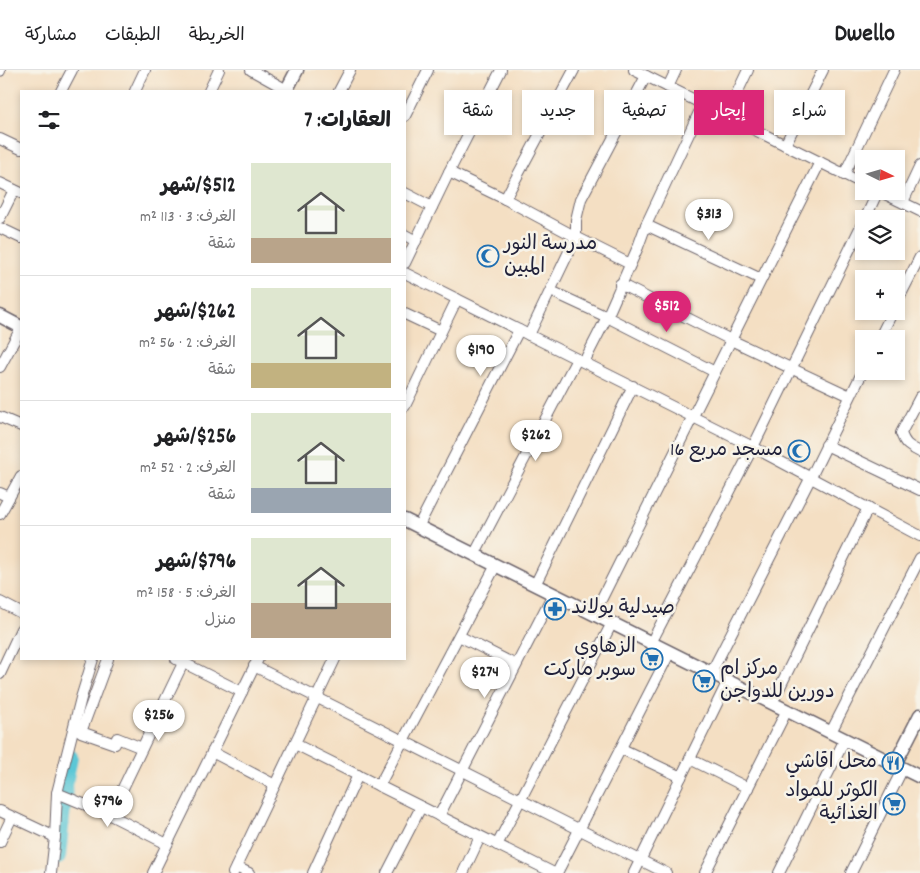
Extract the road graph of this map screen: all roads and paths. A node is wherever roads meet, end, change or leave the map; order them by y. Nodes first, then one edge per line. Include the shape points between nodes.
1 (72, 70) edge
2 (145, 70) edge
3 (219, 70) edge
4 (251, 70) edge
5 (297, 70) edge
6 (350, 70) edge
7 (428, 70) edge
8 (501, 70) edge
9 (574, 70) edge
10 (634, 70) edge
11 (676, 70) edge
12 (748, 70) edge
13 (823, 70) edge
14 (894, 70) edge
15 (646, 76) junction
16 (668, 86) junction
17 (62, 90) edge
18 (135, 90) edge
19 (209, 90) edge
20 (285, 90) edge
21 (287, 90) edge
22 (340, 90) edge
23 (738, 90) edge
24 (694, 99) edge
25 (406, 114) edge
26 (694, 123) edge
27 (764, 135) edge
28 (0, 139) edge
29 (785, 145) junction
30 (20, 148) edge
31 (820, 162) junction
32 (920, 166) edge
33 (449, 172) junction
34 (844, 175) junction
35 (855, 180) edge
36 (0, 183) edge
37 (17, 191) edge
38 (406, 194) edge
39 (504, 199) junction
40 (898, 200) edge
41 (903, 202) junction
42 (432, 207) junction
43 (920, 211) edge
44 (0, 218) edge
45 (646, 224) junction
46 (0, 228) edge
47 (406, 236) edge
48 (576, 237) junction
49 (20, 238) edge
50 (855, 238) edge
51 (416, 241) junction
52 (920, 257) edge
53 (406, 261) edge
54 (630, 264) junction
55 (406, 274) edge
56 (761, 279) junction
57 (620, 284) junction
58 (905, 286) edge
59 (551, 291) junction
60 (457, 299) junction
61 (406, 314) edge
62 (0, 316) edge
63 (606, 317) junction
64 (20, 326) edge
65 (20, 329) edge
66 (441, 331) junction
67 (524, 332) junction
68 (731, 340) junction
69 (580, 360) junction
70 (0, 367) edge
71 (791, 369) junction
72 (715, 372) junction
73 (858, 380) edge
74 (633, 386) junction
75 (850, 396) junction
76 (920, 397) edge
77 (406, 404) edge
78 (0, 417) edge
79 (693, 417) junction
80 (20, 426) edge
81 (826, 445) junction
82 (753, 447) junction
83 (920, 452) edge
84 (20, 477) edge
85 (811, 477) junction
86 (920, 490) edge
87 (5, 495) edge
88 (868, 508) junction
89 (0, 514) edge
90 (406, 521) edge
91 (418, 527) junction
92 (920, 536) edge
93 (474, 554) junction
94 (920, 558) edge
95 (496, 565) junction
96 (535, 585) junction
97 (553, 594) junction
98 (0, 602) edge
99 (20, 612) edge
100 (594, 614) junction
101 (612, 623) junction
102 (20, 631) edge
103 (459, 636) junction
104 (651, 642) junction
105 (670, 652) junction
106 (93, 660) edge
107 (108, 660) edge
108 (182, 660) edge
109 (335, 660) edge
110 (256, 662) edge
111 (516, 665) junction
112 (711, 672) junction
113 (0, 674) edge
114 (728, 681) junction
115 (242, 692) junction
116 (317, 698) junction
117 (772, 703) junction
118 (787, 710) junction
119 (920, 715) edge
120 (831, 732) junction
121 (845, 740) junction
122 (403, 741) junction
123 (295, 744) junction
124 (142, 748) junction
125 (622, 748) junction
126 (212, 752) junction
127 (690, 759) junction
128 (899, 766) junction
129 (462, 771) junction
130 (358, 775) junction
131 (681, 777) junction
132 (920, 777) edge
133 (275, 785) junction
134 (380, 786) junction
135 (748, 788) junction
136 (57, 793) junction
137 (520, 800) junction
138 (421, 807) junction
139 (0, 811) edge
140 (110, 815) junction
141 (439, 816) junction
142 (12, 817) junction
143 (579, 829) junction
144 (55, 837) junction
145 (480, 837) junction
146 (0, 842) edge
147 (167, 844) junction
148 (497, 845) junction
149 (640, 860) junction
150 (234, 870) edge
151 (53, 872) edge
152 (153, 873) edge
153 (249, 873) edge
154 (313, 873) edge
155 (387, 873) edge
156 (462, 873) edge
157 (556, 873) edge
158 (634, 873) edge
159 (666, 873) edge
160 (705, 873) edge
161 (779, 873) edge
162 (851, 873) edge

1 - 17 street
2 - 18 street
3 - 19 street
4 - 20 street
5 - 21 street
6 - 22 street
7 - 25 street
8 - 33 street
9 - 39 street
10 - 15 street
11 - 16 street
12 - 23 street
13 - 29 street
14 - 34 street
15 - 16 street
15 - 48 street via 580,199
16 - 24 street
26 - 45 street
27 - 29 street
28 - 30 street
29 - 31 street
31 - 34 street
31 - 56 street
32 - 41 street
33 - 39 street
33 - 42 street
34 - 35 street
36 - 37 street
37 - 44 street
38 - 42 street
39 - 48 street
40 - 41 street
41 - 43 street
42 - 51 street
45 - 54 street
45 - 56 street
46 - 49 street
47 - 51 street
48 - 54 street
48 - 59 street
50 - 71 street
51 - 53 street
52 - 58 street
54 - 57 street
55 - 60 street
56 - 68 street
57 - 63 street
57 - 68 street
59 - 63 street
59 - 67 street
60 - 66 street
60 - 67 street
61 - 66 street
62 - 64 street
63 - 69 street
63 - 72 street
65 - 70 street
66 - 77 street
67 - 69 street
67 - 91 street
68 - 71 street
68 - 72 street
69 - 74 street
69 - 93 street
71 - 75 street
71 - 82 street
72 - 79 street
73 - 75 street
74 - 79 street
74 - 96 street
75 - 81 street
76 - 83 street via 901,433 907,445
78 - 80 street
79 - 82 street
79 - 100 street
81 - 85 street
81 - 86 street
82 - 85 street
82 - 104 street
84 - 87 street
85 - 88 street
85 - 112 street
87 - 89 street
88 - 92 street
88 - 117 street
90 - 91 street
91 - 93 street
93 - 95 street
94 - 120 street
95 - 96 street
95 - 103 street
96 - 97 street
97 - 100 street
97 - 111 street
98 - 99 street
100 - 101 street
101 - 104 street
101 - 137 street
102 - 113 street
103 - 111 street
103 - 122 street
104 - 105 street
105 - 112 street
105 - 125 street
106 - 136 street
107 - 124 street via 81,732 115,744 118,738
108 - 115 street
108 - 124 street
109 - 116 street
110 - 115 street
110 - 116 street
111 - 129 street
112 - 114 street
114 - 117 street
114 - 127 street
115 - 126 street
116 - 122 street
116 - 123 street
117 - 118 street
118 - 120 street
118 - 135 street
119 - 128 street
120 - 121 street
121 - 128 street
121 - 161 street
122 - 129 street
122 - 134 street
123 - 130 street
123 - 133 street
124 - 140 street
125 - 131 street
125 - 143 street
126 - 133 street
126 - 147 street
127 - 131 street
127 - 135 street
128 - 132 street
128 - 162 street
129 - 137 street
129 - 141 street
130 - 134 street
130 - 154 street
131 - 149 street
133 - 150 street
134 - 138 street
135 - 160 street
136 - 140 street
136 - 144 street
137 - 143 street
137 - 148 street
138 - 141 street
138 - 155 street
139 - 142 street
140 - 147 street
141 - 145 street
142 - 144 street
142 - 146 street
143 - 149 street
143 - 157 street
144 - 151 street
145 - 148 street
145 - 156 street
147 - 152 street
148 - 157 street
149 - 158 street
149 - 159 street
150 - 153 street

